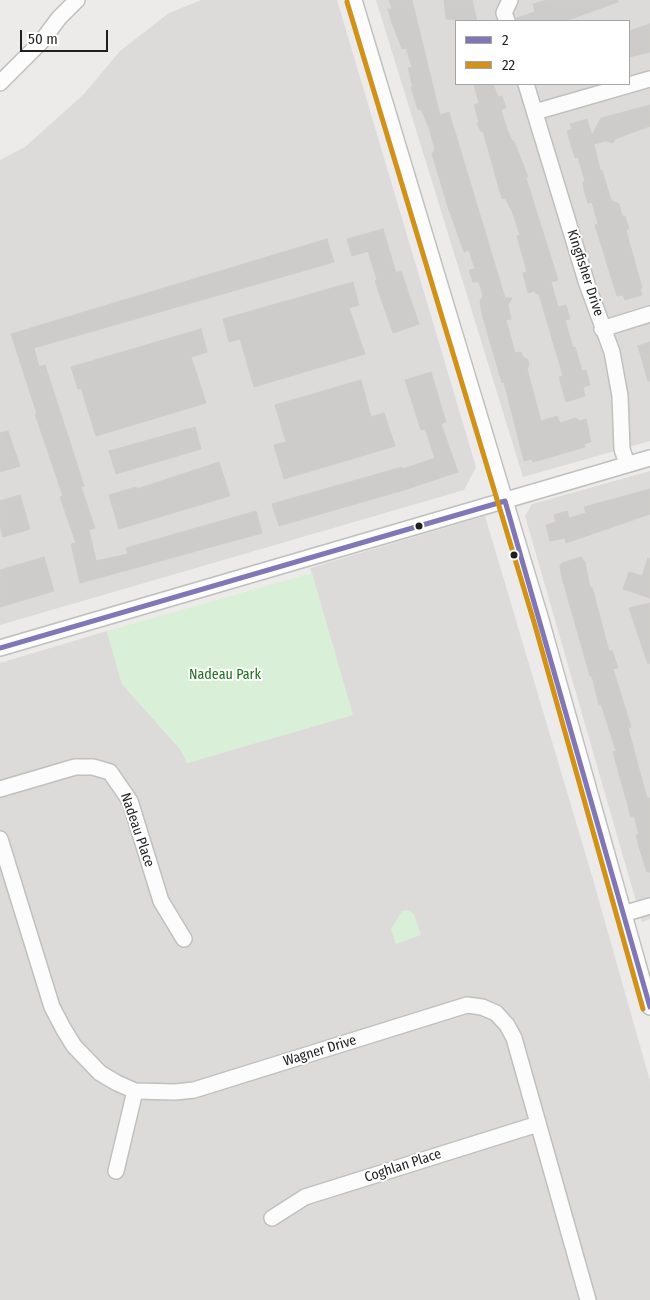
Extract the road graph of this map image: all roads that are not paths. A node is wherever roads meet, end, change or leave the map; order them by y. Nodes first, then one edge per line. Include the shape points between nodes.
1 (76, 0) edge
2 (354, 0) edge
3 (510, 0) edge
4 (507, 20) edge
5 (650, 80) edge
6 (0, 83) edge
7 (526, 85) edge
8 (535, 112) junction
9 (650, 314) edge
10 (602, 329) junction
11 (650, 458) edge
12 (627, 464) junction
13 (505, 501) junction
14 (0, 648) edge
15 (0, 789) edge
16 (0, 839) edge
17 (650, 906) edge
18 (623, 914) junction
19 (184, 939) dead end
20 (650, 1007) edge
21 (135, 1090) junction
22 (538, 1124) junction
23 (116, 1171) dead end
24 (272, 1218) dead end
25 (588, 1300) edge

1 - 6 street via 41,42
2 - 13 street
3 - 4 street via 504,13
5 - 8 street
7 - 8 street, Kingfisher Drive
8 - 10 street, Kingfisher Drive
9 - 10 street
10 - 12 street, Kingfisher Drive via 612,352 617,376 622,449
11 - 12 street
12 - 13 street
13 - 14 street
13 - 18 street
15 - 19 street, Nadeau Place via 75,767 93,767 110,772 130,801 160,901
16 - 21 street, Wagner Drive via 52,1007 62,1028 100,1073
17 - 18 street
18 - 20 street
21 - 22 street, Wagner Drive via 194,1090 467,1005 496,1013 508,1025
21 - 23 street
22 - 24 street, Coghlan Place via 306,1197
22 - 25 street, Wagner Drive

